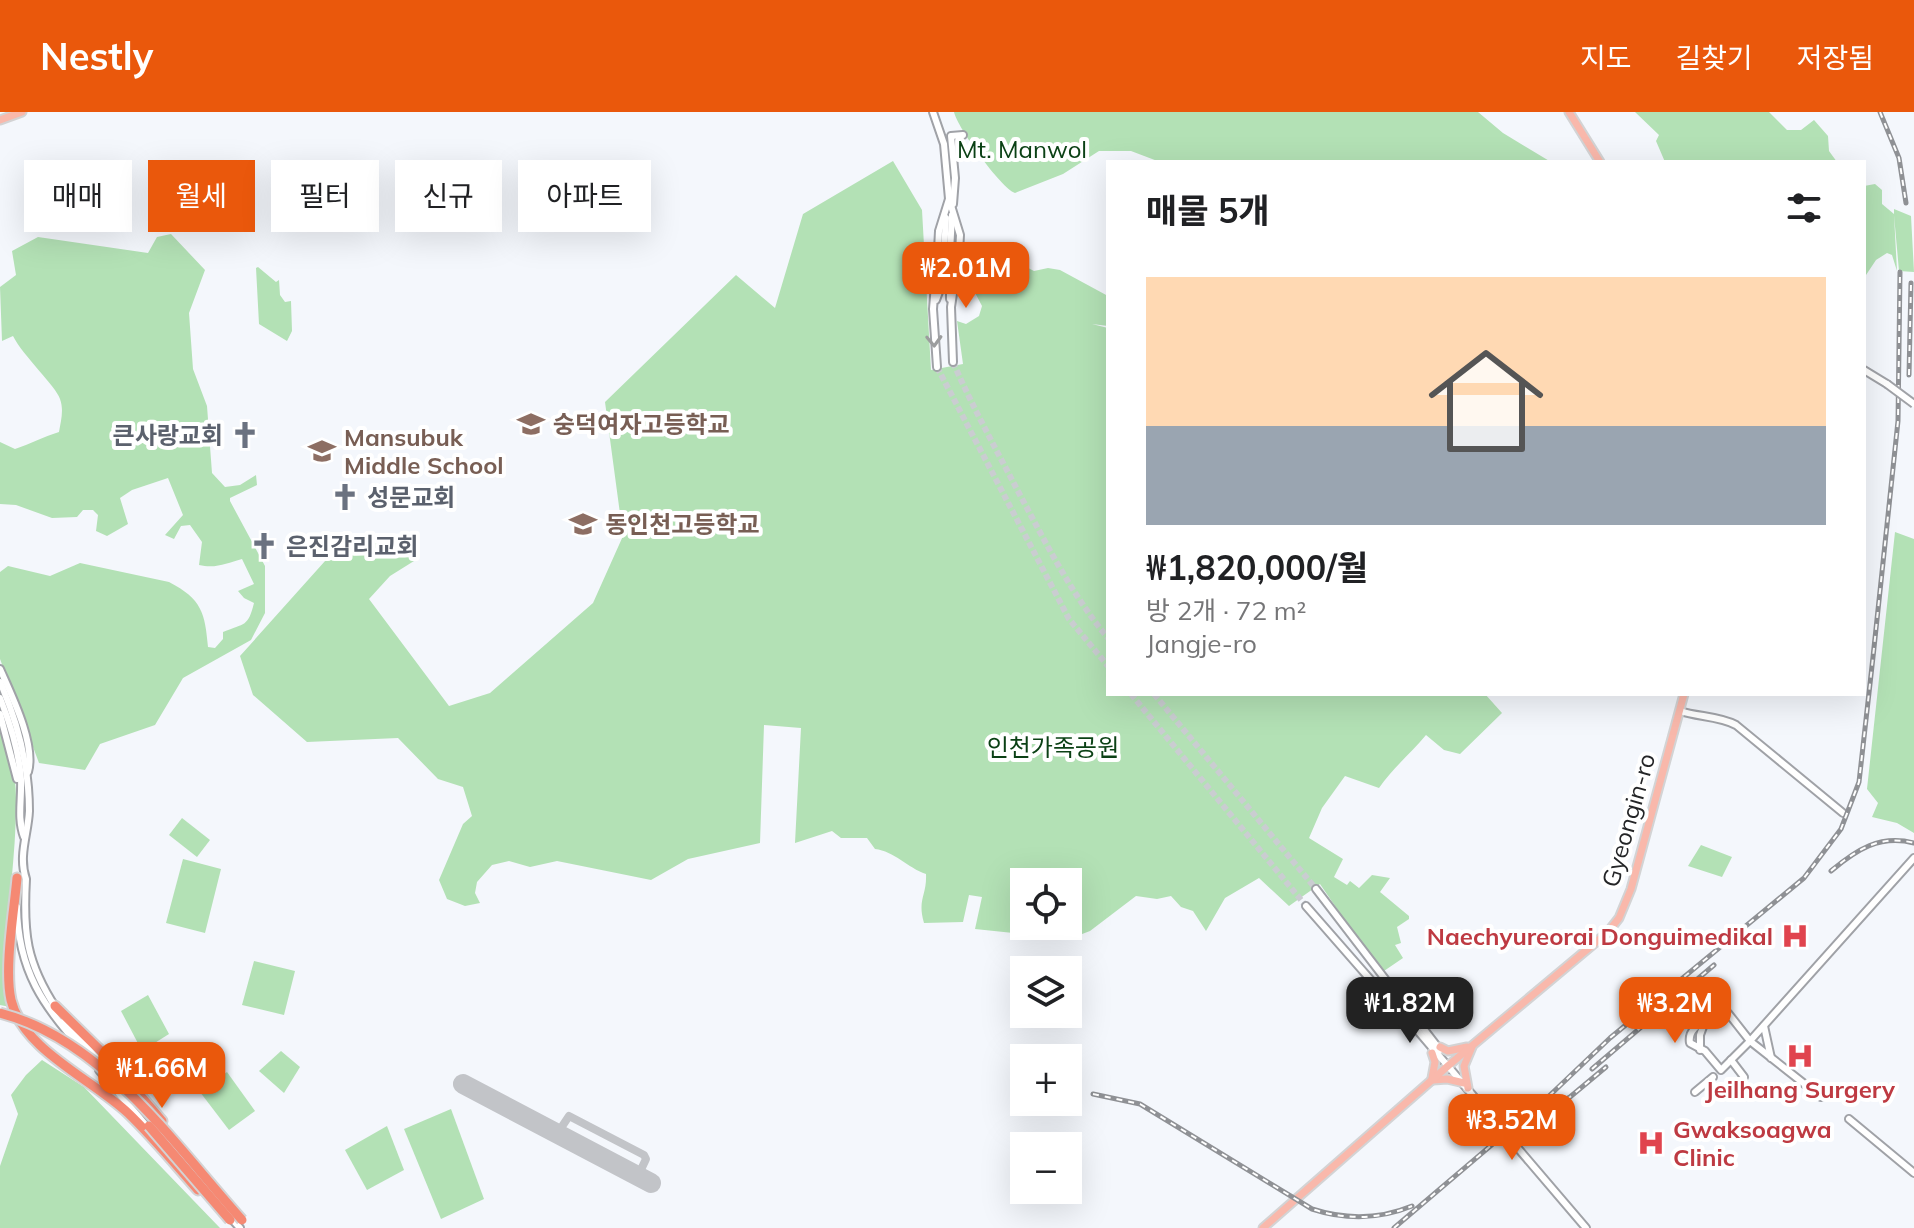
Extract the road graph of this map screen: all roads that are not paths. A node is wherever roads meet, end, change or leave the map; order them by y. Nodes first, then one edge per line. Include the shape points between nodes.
1 (22, 112) edge
2 (933, 112) edge
3 (1569, 112) edge
4 (0, 120) edge
5 (963, 135) dead end
6 (1599, 160) edge
7 (949, 208) junction
8 (944, 255) junction
9 (951, 307) junction
10 (953, 362) tunnel mouth
11 (937, 367) tunnel mouth
12 (1866, 371) edge
13 (1914, 404) edge
14 (1, 675) edge
15 (1684, 696) edge
16 (0, 698) edge
17 (1680, 711) junction
18 (0, 714) edge
19 (21, 794) junction
20 (1843, 813) dead end
21 (24, 837) junction
22 (1914, 858) edge
23 (20, 874) junction
24 (1316, 889) tunnel mouth
25 (1306, 906) tunnel mouth
26 (1335, 912) junction
27 (1322, 922) junction
28 (1393, 998) junction
29 (55, 1006) junction
30 (1402, 1008) dead end
31 (0, 1016) edge
32 (1765, 1023) junction
33 (1704, 1024) junction
34 (1750, 1041) junction
35 (1473, 1045) junction
36 (1440, 1047) junction
37 (1700, 1050) junction
38 (1432, 1053) junction
39 (1442, 1057) junction
40 (1771, 1058) junction
41 (1731, 1060) junction
42 (1449, 1065) junction
43 (1713, 1077) dead end
44 (1744, 1077) dead end
45 (1431, 1081) junction
46 (1466, 1085) junction
47 (1695, 1092) dead end
48 (1821, 1097) dead end
49 (1849, 1119) dead end
50 (1914, 1173) edge
51 (240, 1225) edge
52 (1263, 1228) edge
53 (1586, 1228) edge

1 - 4 main road
2 - 7 main road via 944,144
3 - 6 main road
5 - 7 main road via 951,136 955,178
7 - 8 main road
7 - 8 main road
7 - 9 main road via 960,235
8 - 9 main road
8 -> 11 main road via 943,281 933,309
9 - 10 main road
12 - 13 main road, bridge
14 - 21 main road via 23,726 30,764
15 - 17 main road, Gyeongin-ro
16 - 19 main road via 17,754
17 - 20 main road via 1736,725
17 - 35 main road, Gyeongin-ro via 1619,918 1592,947
18 - 19 main road
19 - 21 main road
21 - 23 main road
22 - 32 main road
23 - 29 main road via 26,879 31,963
23 - 51 main road via 22,955 47,1008 137,1116
23 - 51 highway, bridge via 9,986 27,1032 128,1113
24 - 26 main road
25 - 27 main road
26 - 27 main road via 1386,990
26 - 28 main road via 1392,988
27 - 28 main road via 1383,994
28 - 36 main road via 1402,1001
28 - 38 main road via 1394,1007
29 - 51 main road
29 - 51 highway, bridge via 109,1059 211,1179
30 - 39 main road
31 - 51 highway, bridge via 57,1041 108,1078
32 - 34 main road
32 - 40 main road
33 - 34 main road via 1725,1012
33 - 37 main road
33 - 37 main road via 1688,1037
34 - 40 main road
34 - 41 main road
35 - 36 main road via 1448,1051
35 - 42 main road, Gyeongin-ro
35 - 46 main road via 1464,1066
36 - 39 main road
37 - 41 main road via 1721,1070
38 - 39 main road
38 - 45 main road
39 - 42 main road
40 - 48 main road
41 - 44 main road
42 - 45 main road, Gyeongin-ro
42 - 46 main road
43 - 47 main road
45 - 46 main road via 1441,1078
45 - 52 main road, Gyeongin-ro
46 - 53 main road
49 - 50 main road

